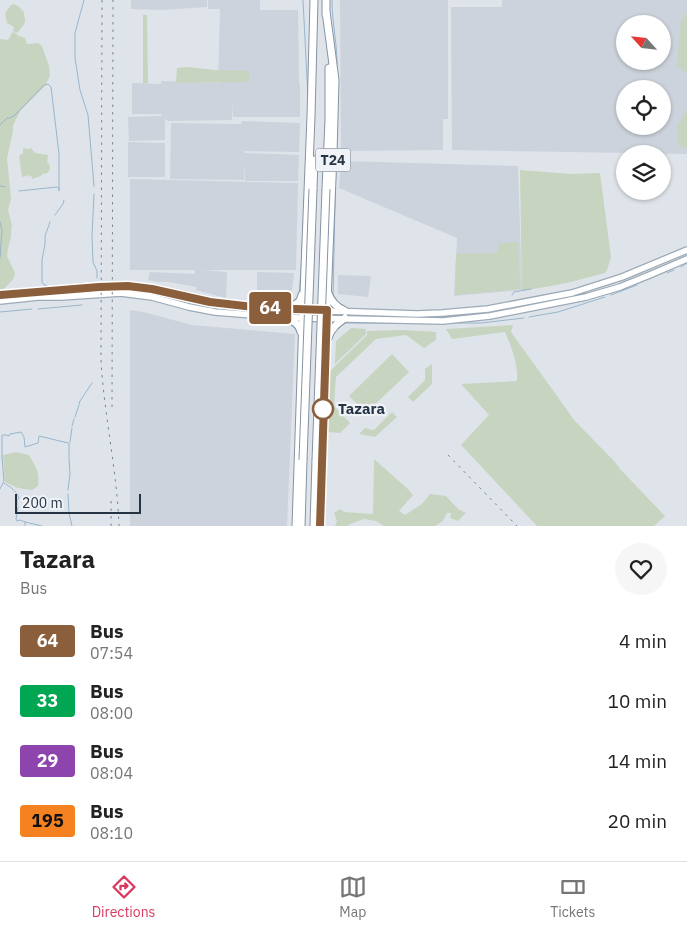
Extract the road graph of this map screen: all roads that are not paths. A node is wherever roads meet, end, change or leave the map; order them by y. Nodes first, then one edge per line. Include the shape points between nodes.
1 (314, 0) edge
2 (326, 0) edge
3 (326, 11) junction
4 (314, 20) junction
5 (687, 250) edge
6 (687, 259) edge
7 (304, 277) junction
8 (327, 290) junction
9 (0, 295) edge
10 (0, 301) edge
11 (284, 313) junction
12 (303, 314) junction
13 (326, 314) junction
14 (345, 315) junction
15 (302, 340) junction
16 (325, 350) junction
17 (296, 526) edge
18 (301, 526) edge
19 (314, 526) edge
20 (320, 526) edge

1 - 4 highway, T24
2 - 3 highway, T24
3 - 8 highway, T24 via 334,80
3 - 19 highway, bridge via 329,80
4 - 7 highway, T24
4 - 18 highway, bridge via 317,89
5 - 14 main road via 586,289 488,309
6 - 14 main road via 586,298 490,316 443,321
7 - 11 highway via 300,301
7 - 12 highway, T24
8 - 13 highway, T24
8 - 14 highway via 333,303
9 - 11 main road via 138,286 210,302
10 - 11 main road via 120,293 215,312
11 - 12 main road
11 - 15 highway via 299,326
12 - 13 main road
12 - 15 highway, T24
13 - 14 main road
13 - 16 highway, T24
14 - 16 highway via 331,330
15 - 17 highway, T24
16 - 20 highway, T24

